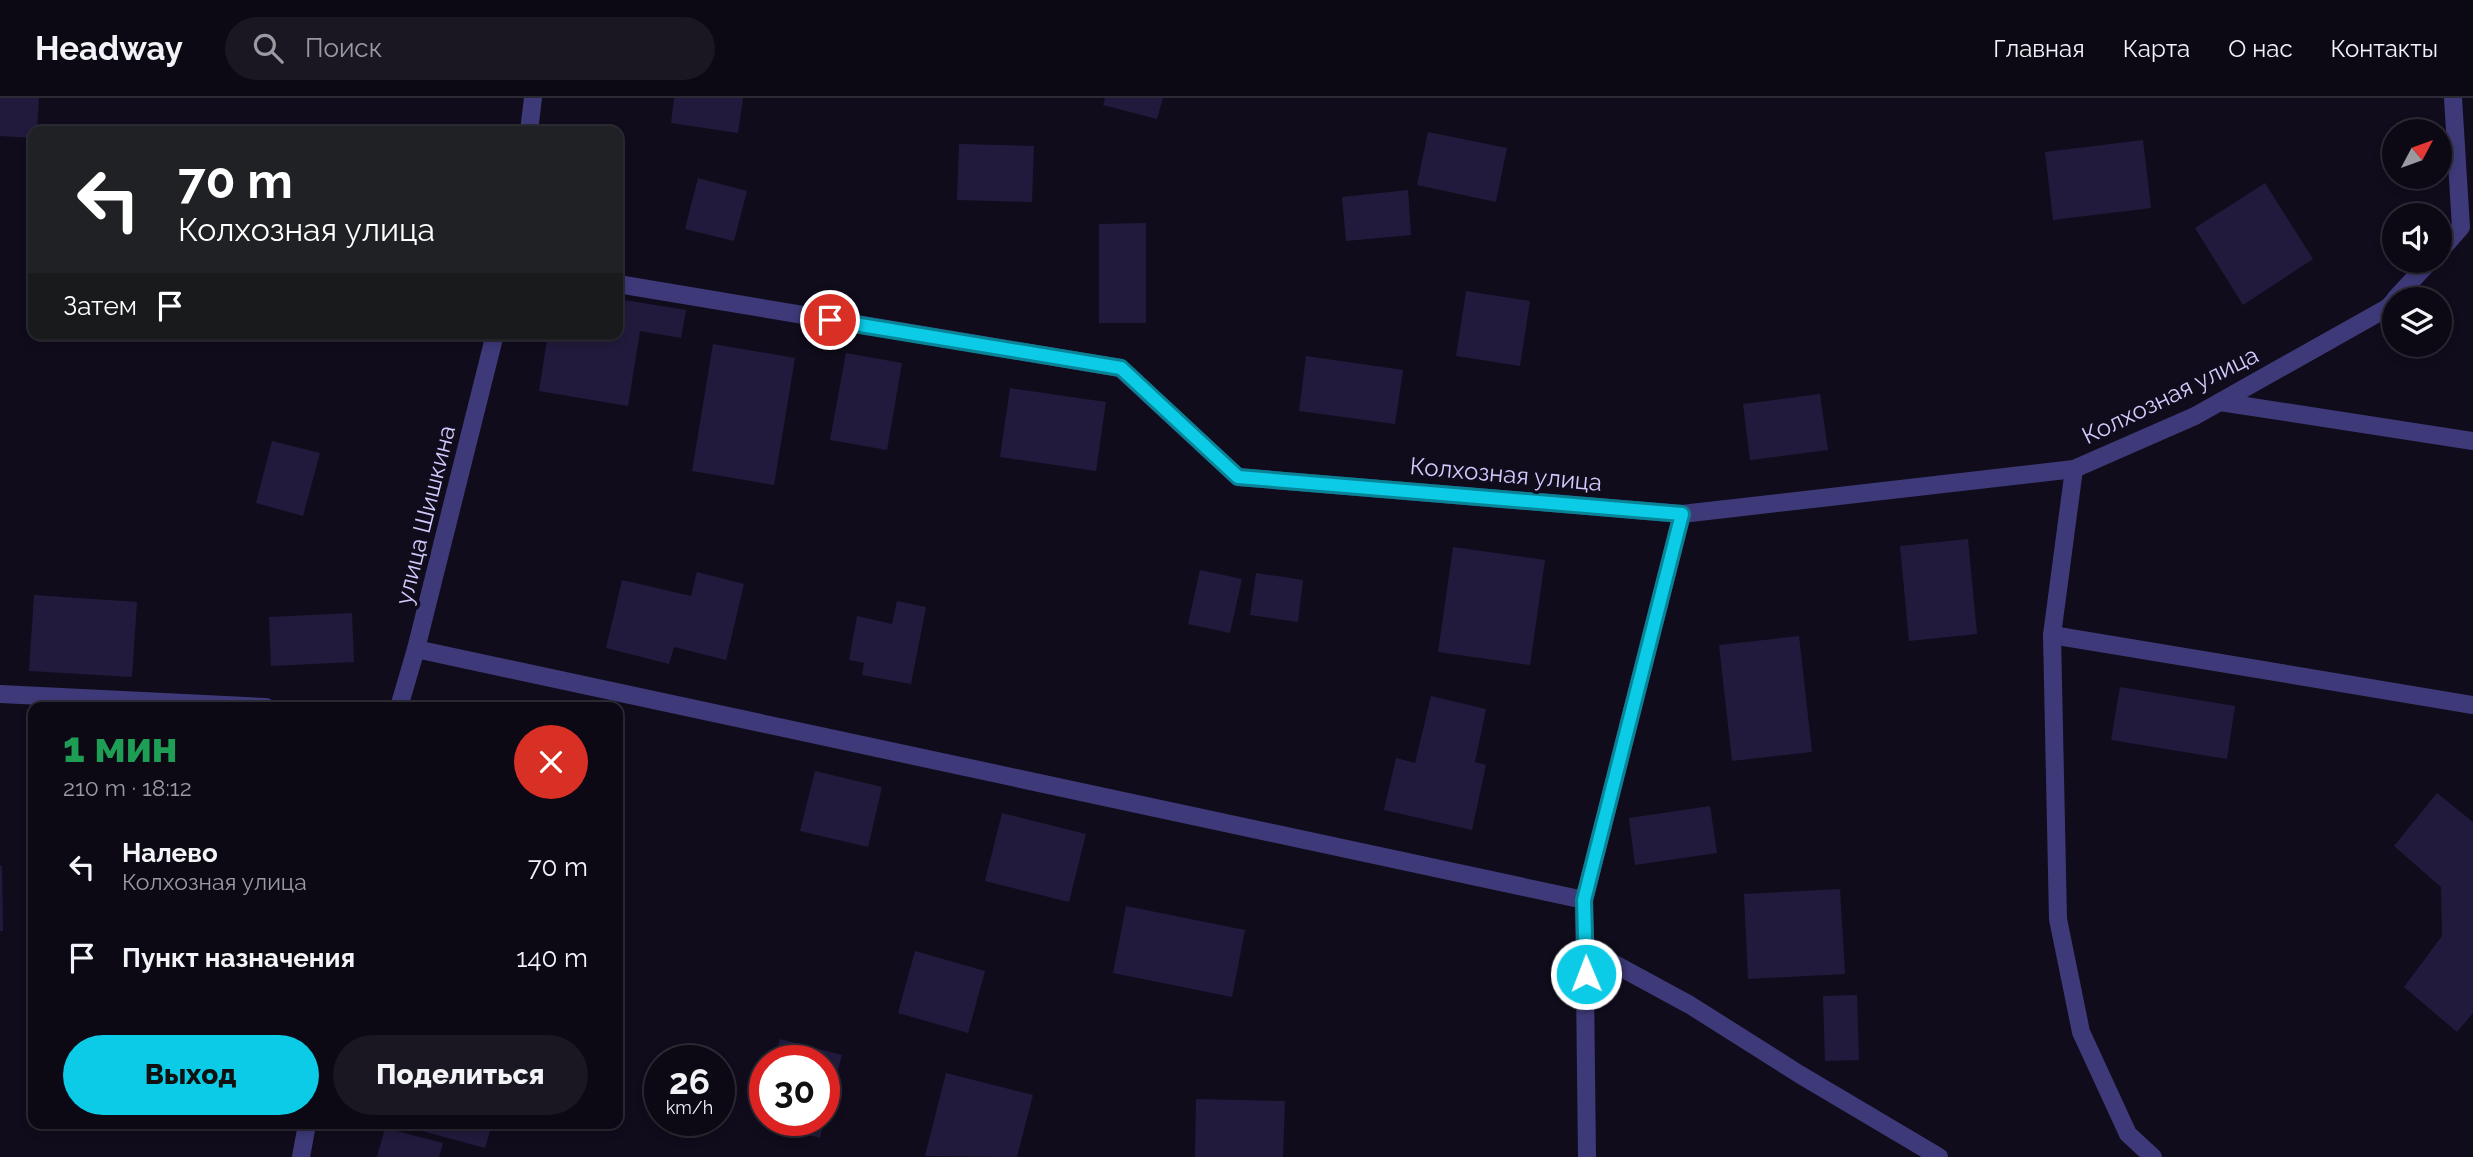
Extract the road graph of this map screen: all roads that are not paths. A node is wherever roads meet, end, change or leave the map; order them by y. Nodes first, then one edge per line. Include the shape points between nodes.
1 (533, 98) edge
2 (2453, 98) edge
3 (530, 126) edge
4 (2452, 237) edge
5 (2419, 273) edge
6 (623, 285) edge
7 (2407, 287) edge
8 (2382, 311) edge
9 (493, 340) edge
10 (2220, 402) junction
11 (2473, 440) edge
12 (2074, 469) junction
13 (1682, 514) junction
14 (2052, 635) junction
15 (416, 649) junction
16 (0, 694) edge
17 (164, 702) edge
18 (400, 702) edge
19 (2473, 705) edge
20 (1584, 900) junction
21 (1586, 948) junction
22 (306, 1129) edge
23 (301, 1157) edge
24 (1587, 1157) edge
25 (1939, 1157) edge
26 (2154, 1157) edge

1 - 3 street
2 - 4 street via 2461,227
5 - 7 street, Колхозная улица
6 - 13 street, Колхозная улица via 1121,368 1238,477
8 - 10 street, Колхозная улица
9 - 15 street, улица Шишкина
10 - 11 street
10 - 12 street, Колхозная улица
12 - 13 street, Колхозная улица
12 - 14 street
13 - 20 street
14 - 19 street
14 - 26 street via 2058,919 2081,1032 2128,1134
15 - 18 street, улица Шишкина
15 - 20 street
16 - 17 street
20 - 21 street
21 - 24 street
21 - 25 street via 1690,1005
22 - 23 street

